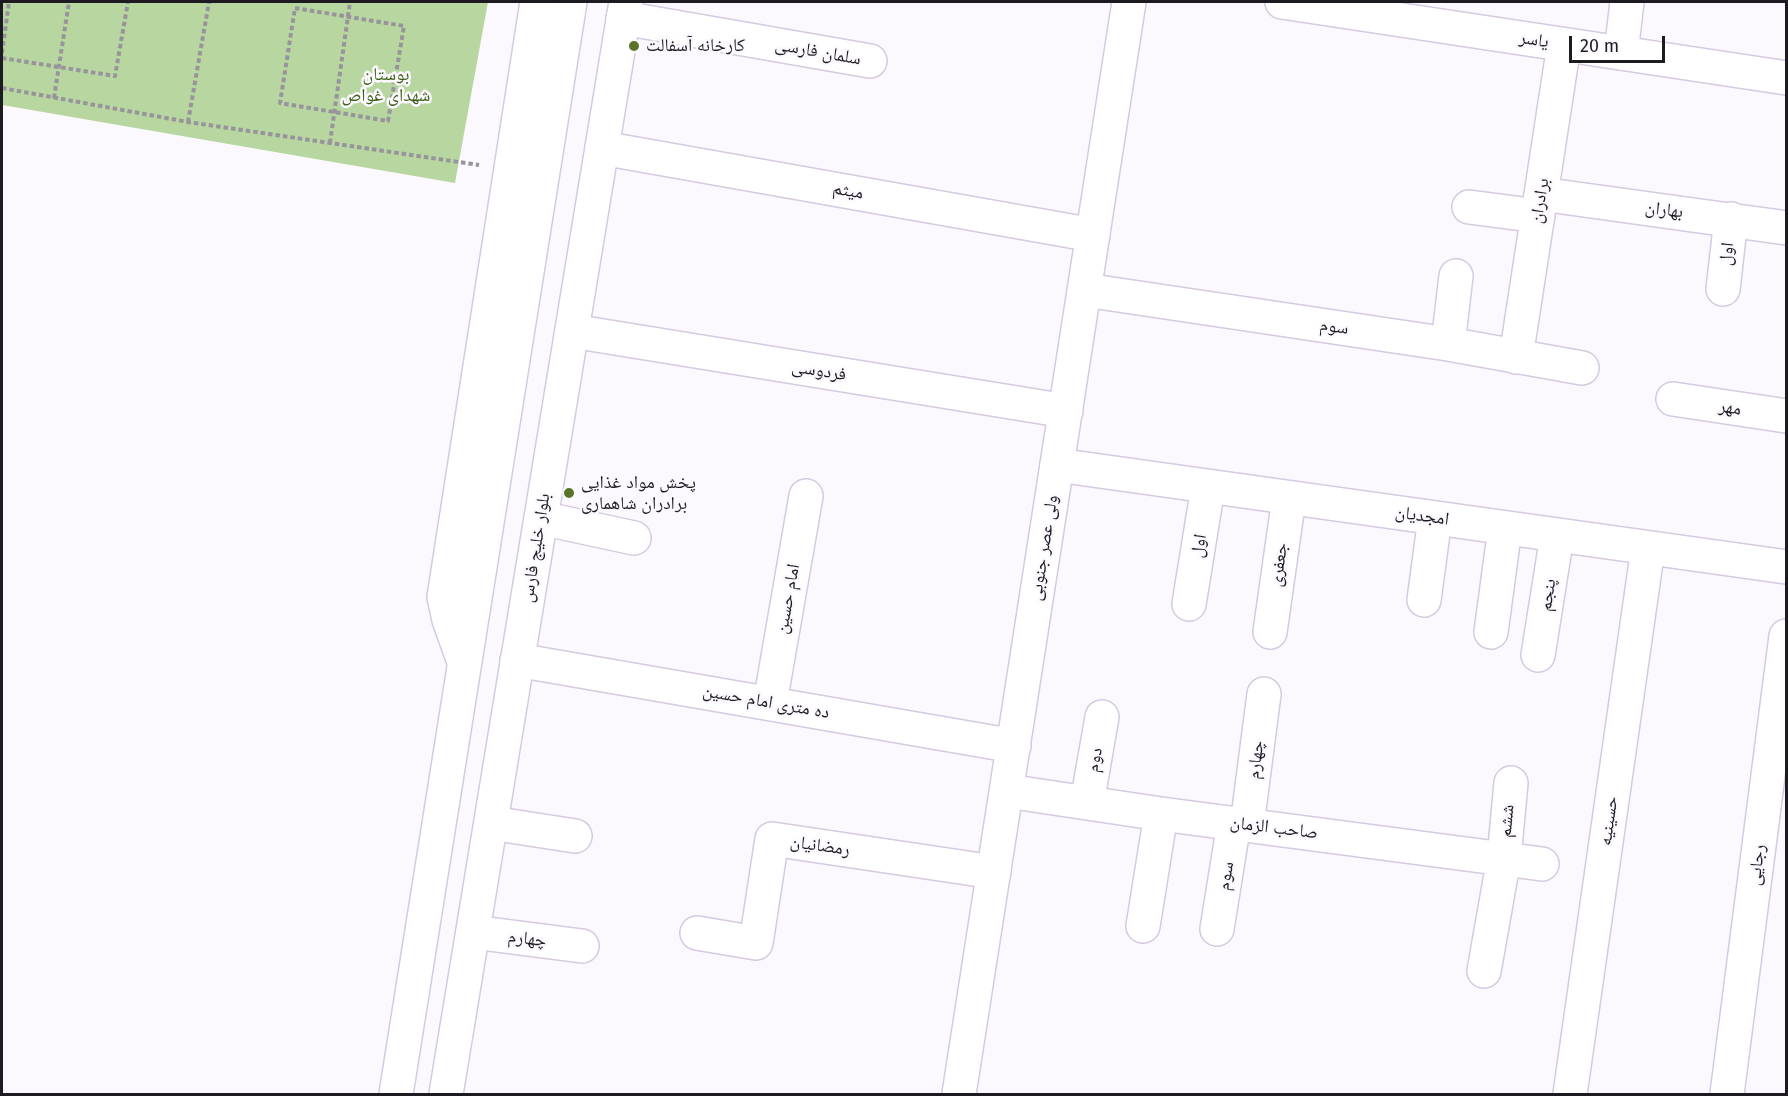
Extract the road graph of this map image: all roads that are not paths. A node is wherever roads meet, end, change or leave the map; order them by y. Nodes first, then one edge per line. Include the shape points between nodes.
1 (537, 2) edge
2 (570, 2) edge
3 (1129, 2) edge
4 (1282, 2) edge
5 (1627, 2) edge
6 (625, 10) edge
7 (1564, 45) junction
8 (1621, 53) junction
9 (870, 61) dead end
10 (1786, 78) edge
11 (602, 148) junction
12 (1539, 205) junction
13 (1469, 207) dead end
14 (1731, 219) junction
15 (1786, 228) edge
16 (1093, 235) junction
17 (1456, 276) dead end
18 (1723, 289) dead end
19 (1085, 290) junction
20 (572, 331) junction
21 (1448, 344) junction
22 (1516, 357) junction
23 (1582, 368) dead end
24 (1672, 399) dead end
25 (1066, 411) junction
26 (1786, 416) edge
27 (1057, 465) junction
28 (1208, 487) junction
29 (806, 496) dead end
30 (1289, 498) junction
31 (541, 518) junction
32 (1435, 518) junction
33 (1505, 528) junction
34 (1557, 536) junction
35 (634, 538) dead end
36 (1648, 548) junction
37 (1786, 567) edge
38 (1424, 600) dead end
39 (1189, 604) dead end
40 (1270, 632) dead end
41 (1491, 632) dead end
42 (1786, 636) edge
43 (1538, 655) dead end
44 (463, 659) junction
45 (517, 660) junction
46 (1264, 694) dead end
47 (770, 703) junction
48 (1102, 717) dead end
49 (1014, 746) junction
50 (1510, 783) dead end
51 (1007, 791) junction
52 (1087, 803) junction
53 (1161, 814) junction
54 (490, 823) junction
55 (1241, 824) junction
56 (575, 836) dead end
57 (1504, 858) junction
58 (1542, 864) dead end
59 (994, 872) junction
60 (1143, 926) dead end
61 (1217, 929) dead end
62 (473, 932) junction
63 (697, 933) dead end
64 (582, 946) dead end
65 (1484, 971) dead end
66 (396, 1095) edge
67 (446, 1095) edge
68 (959, 1095) edge
69 (1570, 1095) edge
70 (1727, 1095) edge

1 - 44 street via 444,597
2 - 44 street
3 - 16 street, ولی عصر جنوبی
4 - 7 street, یاسر
5 - 8 street
6 - 9 street, سلمان فارسی
6 - 11 street, بلوار خلیج فارس
7 - 8 street, یاسر
7 - 12 street, برادران
8 - 10 street, یاسر
11 - 16 street, میثم
11 - 20 street, بلوار خلیج فارس
12 - 13 street, بهاران
12 - 14 street, بهاران
12 - 22 street, برادران
14 - 15 street, بهاران
14 - 18 street, اول
16 - 19 street, ولی عصر جنوبی
17 - 21 street
19 - 21 street, سوم
19 - 25 street, ولی عصر جنوبی
20 - 25 street, فردوسی
20 - 31 street, بلوار خلیج فارس
21 - 22 street, سوم
22 - 23 street, سوم
24 - 26 street, مهر
25 - 27 street, ولی عصر جنوبی
27 - 28 street, امجدیان
27 - 49 street, ولی عصر جنوبی
28 - 30 street, امجدیان
28 - 39 street, اول
29 - 47 street, امام حسین
30 - 32 street, امجدیان
30 - 40 street, جعفری
31 - 35 street
31 - 45 street, بلوار خلیج فارس
32 - 33 street, امجدیان
32 - 38 street
33 - 34 street, امجدیان
33 - 41 street
34 - 36 street, امجدیان
34 - 43 street, پنجم
36 - 37 street, امجدیان
36 - 69 street, حسینیه
42 - 70 street, رجایی
44 - 66 street
45 - 47 street, ده متری امام حسین
45 - 54 street, بلوار خلیج فارس
46 - 55 street, چهارم
47 - 49 street, ده متری امام حسین
48 - 52 street, دوم
49 - 51 street, ولی عصر جنوبی
50 - 57 street, ششم
51 - 52 street, صاحب الزمان
51 - 59 street, ولی عصر جنوبی
52 - 53 street, صاحب الزمان
53 - 55 street, صاحب الزمان
53 - 60 street
54 - 56 street
54 - 62 street, بلوار خلیج فارس
55 - 57 street, صاحب الزمان
55 - 61 street, سوم
57 - 58 street, صاحب الزمان
57 - 65 street
59 - 63 street, رمضانیان via 772,839 756,943
59 - 68 street, ولی عصر جنوبی
62 - 64 street, چهارم
62 - 67 street, بلوار خلیج فارس

